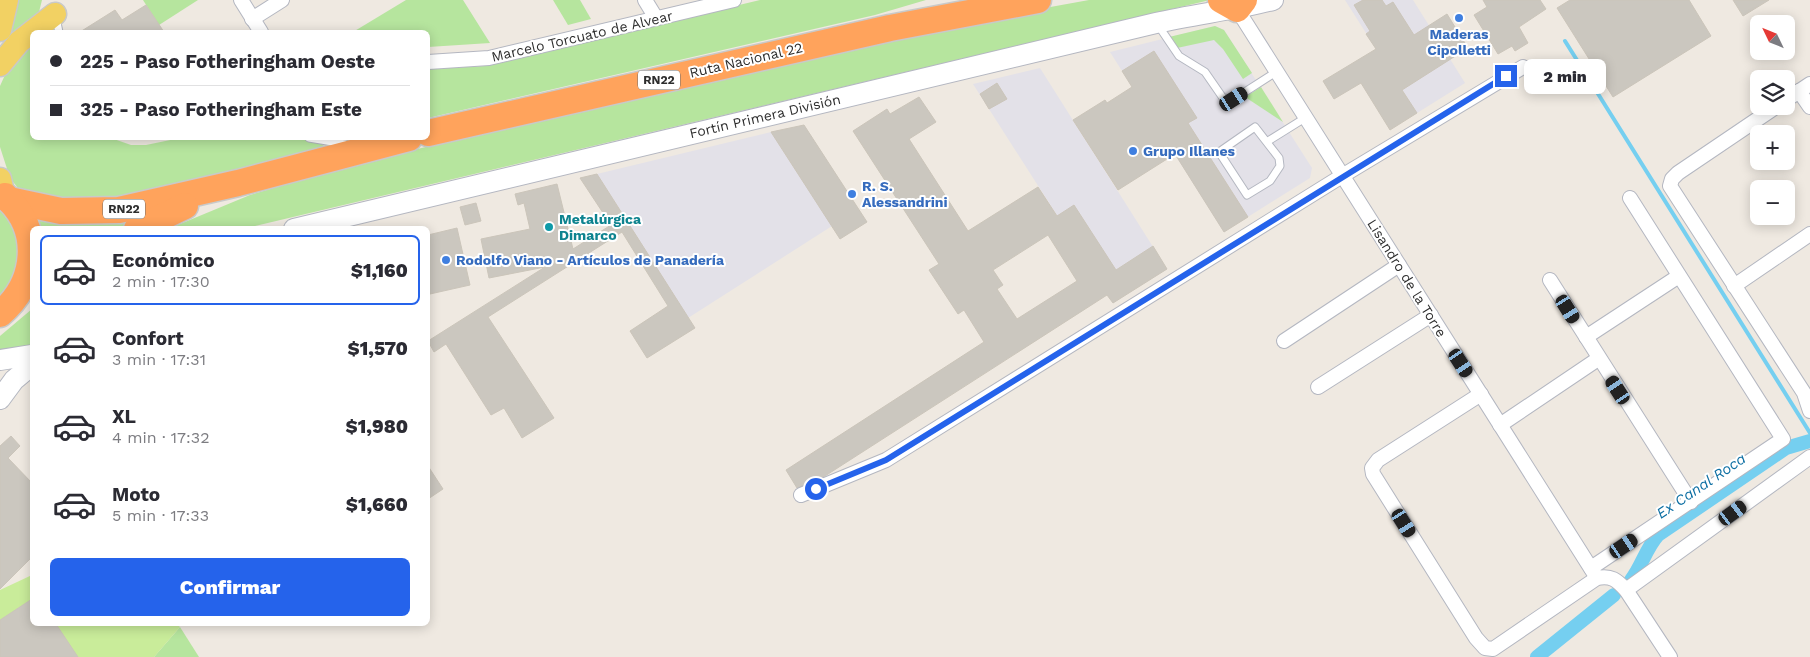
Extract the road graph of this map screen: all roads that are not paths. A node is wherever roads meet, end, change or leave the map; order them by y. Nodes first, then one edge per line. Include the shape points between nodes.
1 (6, 0) edge
2 (241, 0) edge
3 (282, 0) edge
4 (688, 0) edge
5 (734, 0) edge
6 (968, 0) edge
7 (1038, 0) edge
8 (1273, 0) edge
9 (1233, 2) edge
10 (653, 6) edge
11 (702, 8) junction
12 (58, 16) edge
13 (252, 19) junction
14 (1156, 23) junction
15 (890, 28) junction
16 (0, 30) edge
17 (37, 30) edge
18 (259, 30) edge
19 (30, 35) edge
20 (430, 62) edge
21 (0, 65) edge
22 (1523, 66) dead end
23 (1276, 72) junction
24 (1804, 88) edge
25 (1810, 107) edge
26 (1764, 115) edge
27 (1305, 118) junction
28 (430, 133) edge
29 (317, 140) edge
30 (401, 140) edge
31 (1268, 141) junction
32 (376, 146) junction
33 (1342, 176) junction
34 (238, 183) junction
35 (3, 192) edge
36 (1630, 198) dead end
37 (144, 226) edge
38 (307, 226) edge
39 (1810, 234) edge
40 (30, 242) edge
41 (1399, 265) junction
42 (30, 266) edge
43 (1679, 276) junction
44 (1550, 280) dead end
45 (1734, 286) junction
46 (30, 291) edge
47 (5, 310) edge
48 (1430, 315) junction
49 (1586, 337) junction
50 (1284, 340) dead end
51 (30, 355) edge
52 (1598, 359) junction
53 (0, 360) edge
54 (30, 367) edge
55 (1318, 387) dead end
56 (1807, 391) edge
57 (1, 392) edge
58 (1481, 394) junction
59 (1810, 411) edge
60 (1500, 424) junction
61 (1810, 457) edge
62 (801, 496) dead end
63 (1691, 502) junction
64 (1594, 573) junction
65 (1626, 590) junction
66 (1670, 657) edge

1 - 16 main road
2 - 13 street
3 - 13 street
4 - 11 street
5 - 11 street, Marcelo Torcuato de Alvear
6 - 15 highway, Ruta Nacional 22 / RN22
7 - 15 highway, Ruta Nacional 22 / RN22
8 - 9 street, Fortín Primera División
9 - 14 street, Fortín Primera División via 1212,11
9 - 23 street, Lisandro de la Torre
10 - 11 street, Marcelo Torcuato de Alvear
10 - 20 street, Marcelo Torcuato de Alvear via 489,58
12 - 17 main road
13 - 18 street
14 - 23 lane via 1179,56 1205,72 1226,99 1234,99
14 - 38 street, Fortín Primera División
15 - 28 highway, Ruta Nacional 22 / RN22
19 - 21 main road via 19,42
22 - 33 street
23 - 27 street, Lisandro de la Torre
24 - 25 street
26 - 45 street via 1672,179 1670,186
27 - 31 lane
27 - 33 street, Lisandro de la Torre
29 - 32 lane
30 - 32 highway, RN22
31 - 31 lane via 1255,127 1220,150 1247,195 1265,185 1278,171 1279,158
32 - 34 highway, RN22
33 - 41 street, Lisandro de la Torre
33 - 62 street via 886,460
34 - 35 highway, RN22 via 101,212 61,211
34 - 37 highway, RN22
35 - 40 highway, RN22 via 18,210
36 - 43 street
39 - 45 street
41 - 48 street, Lisandro de la Torre
41 - 50 street
42 - 47 highway, RN22 via 25,285
43 - 49 street
43 - 63 street via 1783,439
44 - 49 street
45 - 56 street
46 - 47 highway, RN22
48 - 55 street
48 - 58 street, Lisandro de la Torre
49 - 52 street
51 - 53 street
52 - 60 street
52 - 63 street
54 - 57 street
56 - 59 street
58 - 60 street, Lisandro de la Torre
58 - 64 street via 1378,460 1372,474 1485,648 1493,649
60 - 64 street, Lisandro de la Torre
61 - 65 street
63 - 64 street
64 - 65 street via 1612,577
65 - 66 street

